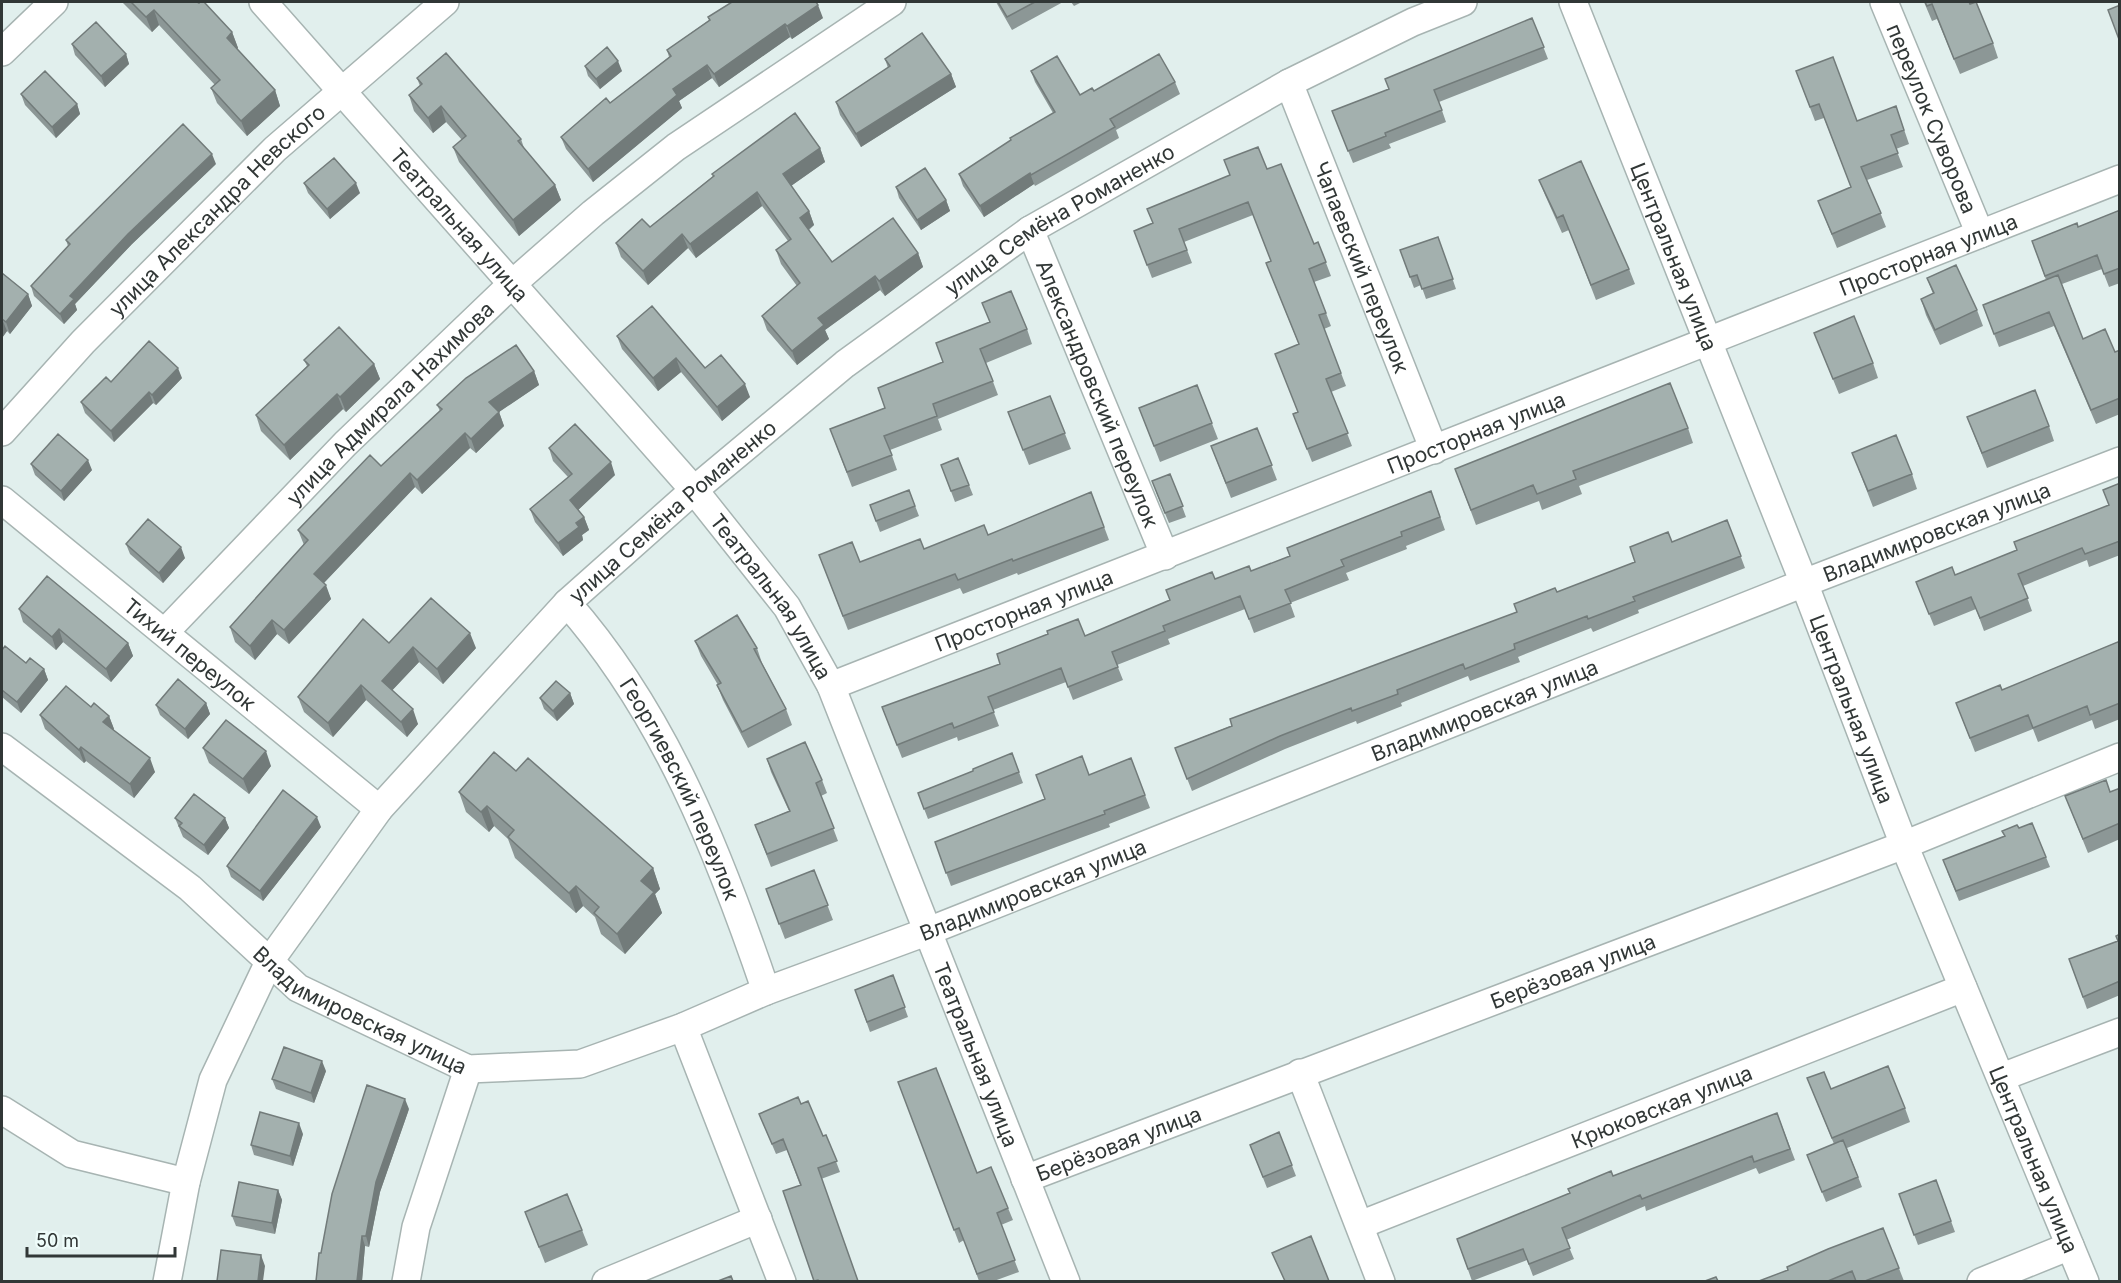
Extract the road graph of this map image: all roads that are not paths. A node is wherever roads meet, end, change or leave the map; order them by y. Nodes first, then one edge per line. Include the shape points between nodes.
1 (54, 2) edge
2 (263, 2) edge
3 (445, 2) edge
4 (892, 2) edge
5 (1463, 2) edge
6 (1573, 2) edge
7 (1884, 2) edge
8 (2, 52) edge
9 (1289, 83) junction
10 (340, 92) junction
11 (2120, 179) edge
12 (1030, 230) junction
13 (1980, 234) junction
14 (513, 284) junction
15 (1708, 341) junction
16 (2, 432) edge
17 (1434, 450) junction
18 (2120, 461) edge
19 (694, 490) junction
20 (2, 500) edge
21 (1165, 556) junction
22 (1804, 583) junction
23 (567, 603) junction
24 (165, 632) junction
25 (831, 686) junction
26 (2, 747) edge
27 (2120, 757) edge
28 (379, 809) junction
29 (1904, 845) junction
30 (926, 932) junction
31 (269, 962) junction
32 (1963, 988) junction
33 (766, 991) junction
34 (683, 1027) junction
35 (2120, 1032) edge
36 (468, 1069) junction
37 (1300, 1072) junction
38 (2002, 1077) junction
39 (2, 1110) edge
40 (1025, 1179) junction
41 (186, 1182) junction
42 (758, 1219) junction
43 (1360, 1225) junction
44 (2070, 1246) junction
45 (167, 1281) edge
46 (406, 1281) edge
47 (606, 1281) edge
48 (782, 1281) edge
49 (1066, 1281) edge
50 (1381, 1281) edge
51 (1981, 1281) edge
52 (2085, 1281) edge

1 - 8 street
2 - 10 street, Театральная улица
3 - 10 street, улица Александра Невского
4 - 14 street, улица Адмирала Нахимова via 676,147
5 - 9 street, улица Семёна Романенко
6 - 15 street, Центральная улица
7 - 13 street, переулок Суворова
9 - 12 street, улица Семёна Романенко
9 - 17 street, Чапаевский переулок
10 - 14 street, Театральная улица
10 - 16 street, улица Александра Невского via 209,214 83,342
11 - 13 street, Просторная улица
12 - 19 street, улица Семёна Романенко via 845,364
12 - 21 street, Александровский переулок
13 - 15 street, Просторная улица
14 - 19 street, Театральная улица
14 - 24 street, улица Адмирала Нахимова via 345,444
15 - 17 street, Просторная улица
15 - 22 street, Центральная улица
17 - 21 street, Просторная улица
18 - 22 street, Владимировская улица
19 - 23 street, улица Семёна Романенко
19 - 25 street, Театральная улица via 787,607
20 - 24 street, Тихий переулок
21 - 25 street, Просторная улица
22 - 29 street, Центральная улица
22 - 30 street, Владимировская улица
23 - 28 street, улица Семёна Романенко
23 - 33 street, Георгиевский переулок via 633,688 690,795 731,889
24 - 28 street, Тихий переулок
25 - 30 street, Театральная улица
26 - 31 street, Владимировская улица via 190,888
27 - 29 street, Берёзовая улица
28 - 31 street, улица Семёна Романенко
29 - 32 street, Центральная улица
29 - 37 street, Берёзовая улица
30 - 33 street, Владимировская улица
30 - 40 street, Театральная улица
31 - 36 street, Владимировская улица via 298,988
31 - 41 street, улица Семёна Романенко via 213,1080
32 - 38 street, Центральная улица
32 - 43 street, Крюковская улица
33 - 34 street, Владимировская улица
34 - 36 street, Владимировская улица via 580,1064
34 - 42 street
35 - 38 street
36 - 46 street via 416,1227
37 - 40 street, Берёзовая улица
37 - 43 street
38 - 44 street, Центральная улица
39 - 41 street via 72,1154
40 - 49 street, Театральная улица
41 - 45 street, улица Семёна Романенко
42 - 47 street
42 - 48 street
43 - 50 street
44 - 51 street
44 - 52 street, Центральная улица

